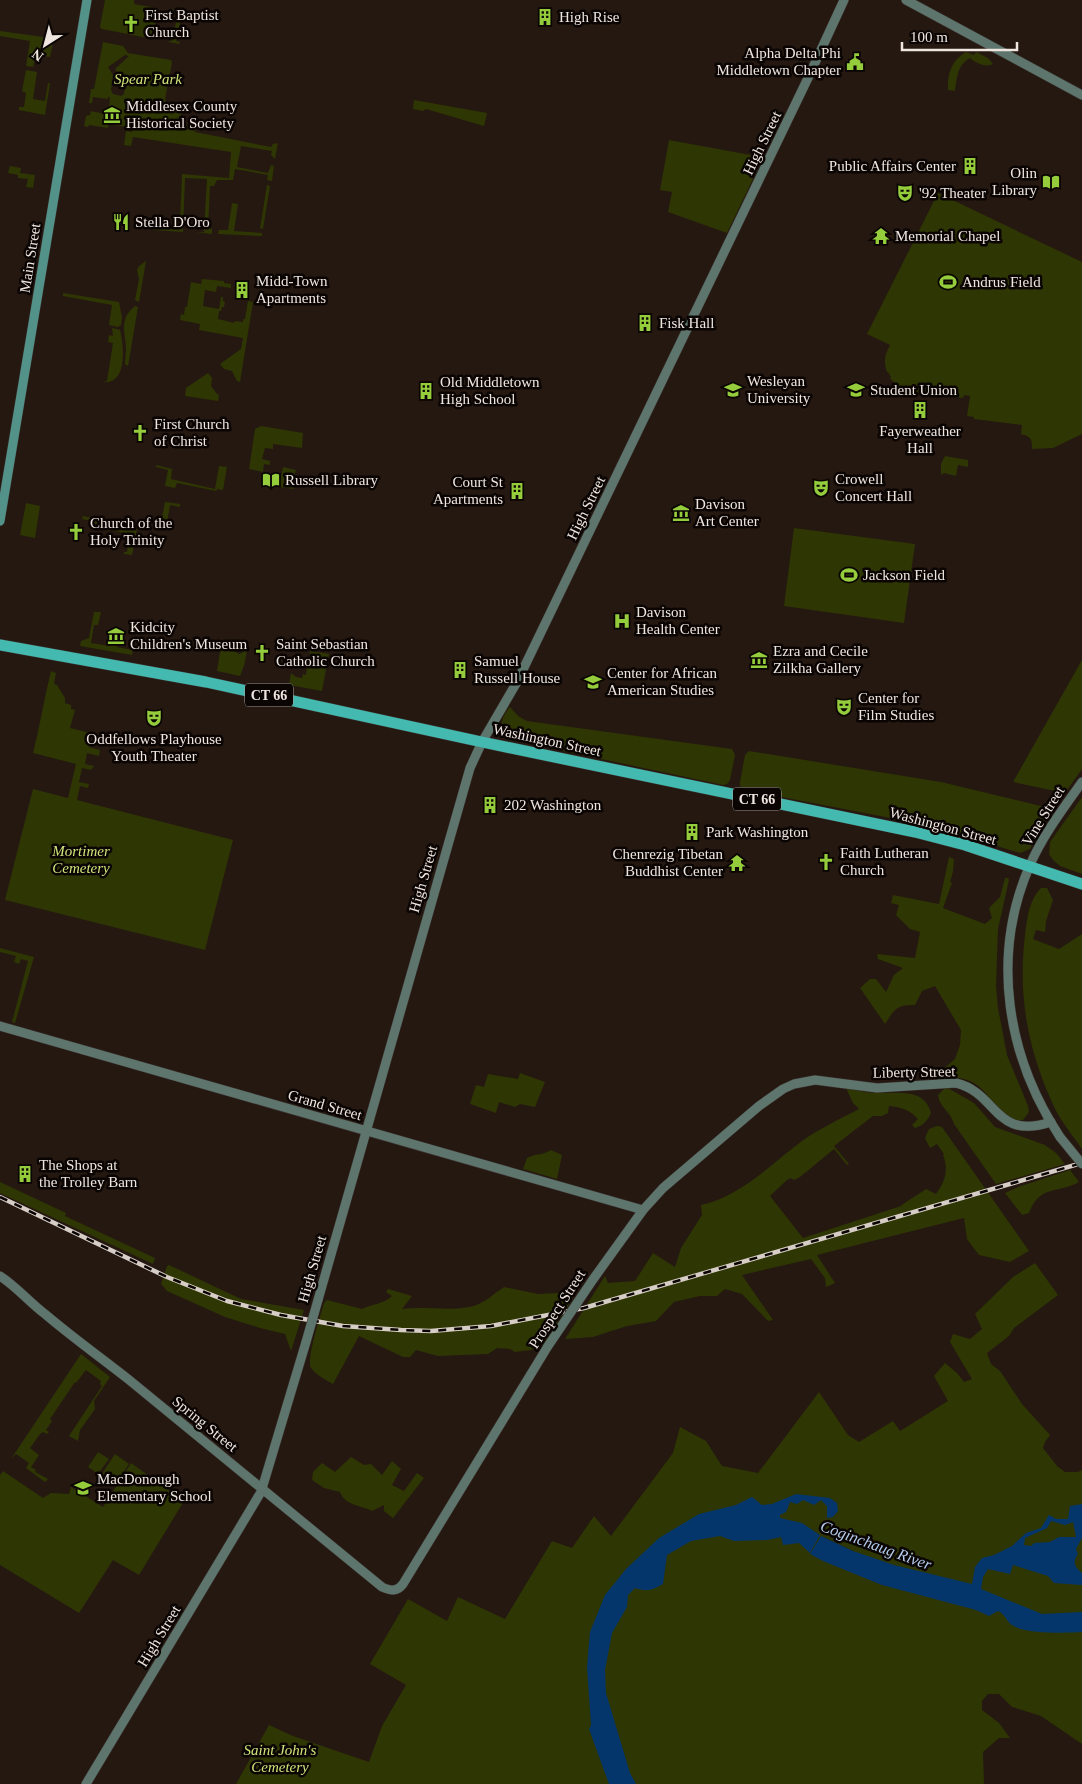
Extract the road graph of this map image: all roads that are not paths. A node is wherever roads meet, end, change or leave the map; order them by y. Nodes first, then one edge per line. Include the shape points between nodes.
1 (87, 0) edge
2 (844, 0) edge
3 (906, 0) edge
4 (1082, 95) edge
5 (0, 521) edge
6 (0, 645) edge
7 (482, 742) junction
8 (1082, 782) edge
9 (1029, 866) junction
10 (1082, 884) edge
11 (0, 1026) edge
12 (794, 1084) joint
13 (1051, 1122) junction
14 (366, 1131) junction
15 (1082, 1164) edge
16 (643, 1210) junction
17 (0, 1276) edge
18 (262, 1489) junction
19 (394, 1591) joint
20 (86, 1784) edge

1 - 5 main road, Main Street
2 - 7 street, High Street via 517,682
3 - 4 street
6 - 7 highway, Washington Street / CT 66 via 206,682
7 - 9 highway, Washington Street / CT 66 via 915,832
7 - 14 street, High Street via 465,785
8 - 9 street, Vine Street
9 - 10 highway, Washington Street / CT 66
9 - 13 street, Vine Street via 1012,926 1009,996 1024,1068
11 - 14 street, Grand Street
12 - 13 street, Liberty Street via 815,1080 877,1088 956,1083 973,1090 996,1114 1014,1125 1031,1127
12 - 16 street, Prospect Street via 759,1106 674,1178
13 - 15 street, Vine Street, bridge
14 - 16 street, Grand Street
14 - 18 street, High Street, bridge
16 - 19 street, Prospect Street, bridge via 548,1346 403,1584
17 - 18 street, Spring Street
18 - 19 street, Spring Street via 382,1586
18 - 20 street, High Street

